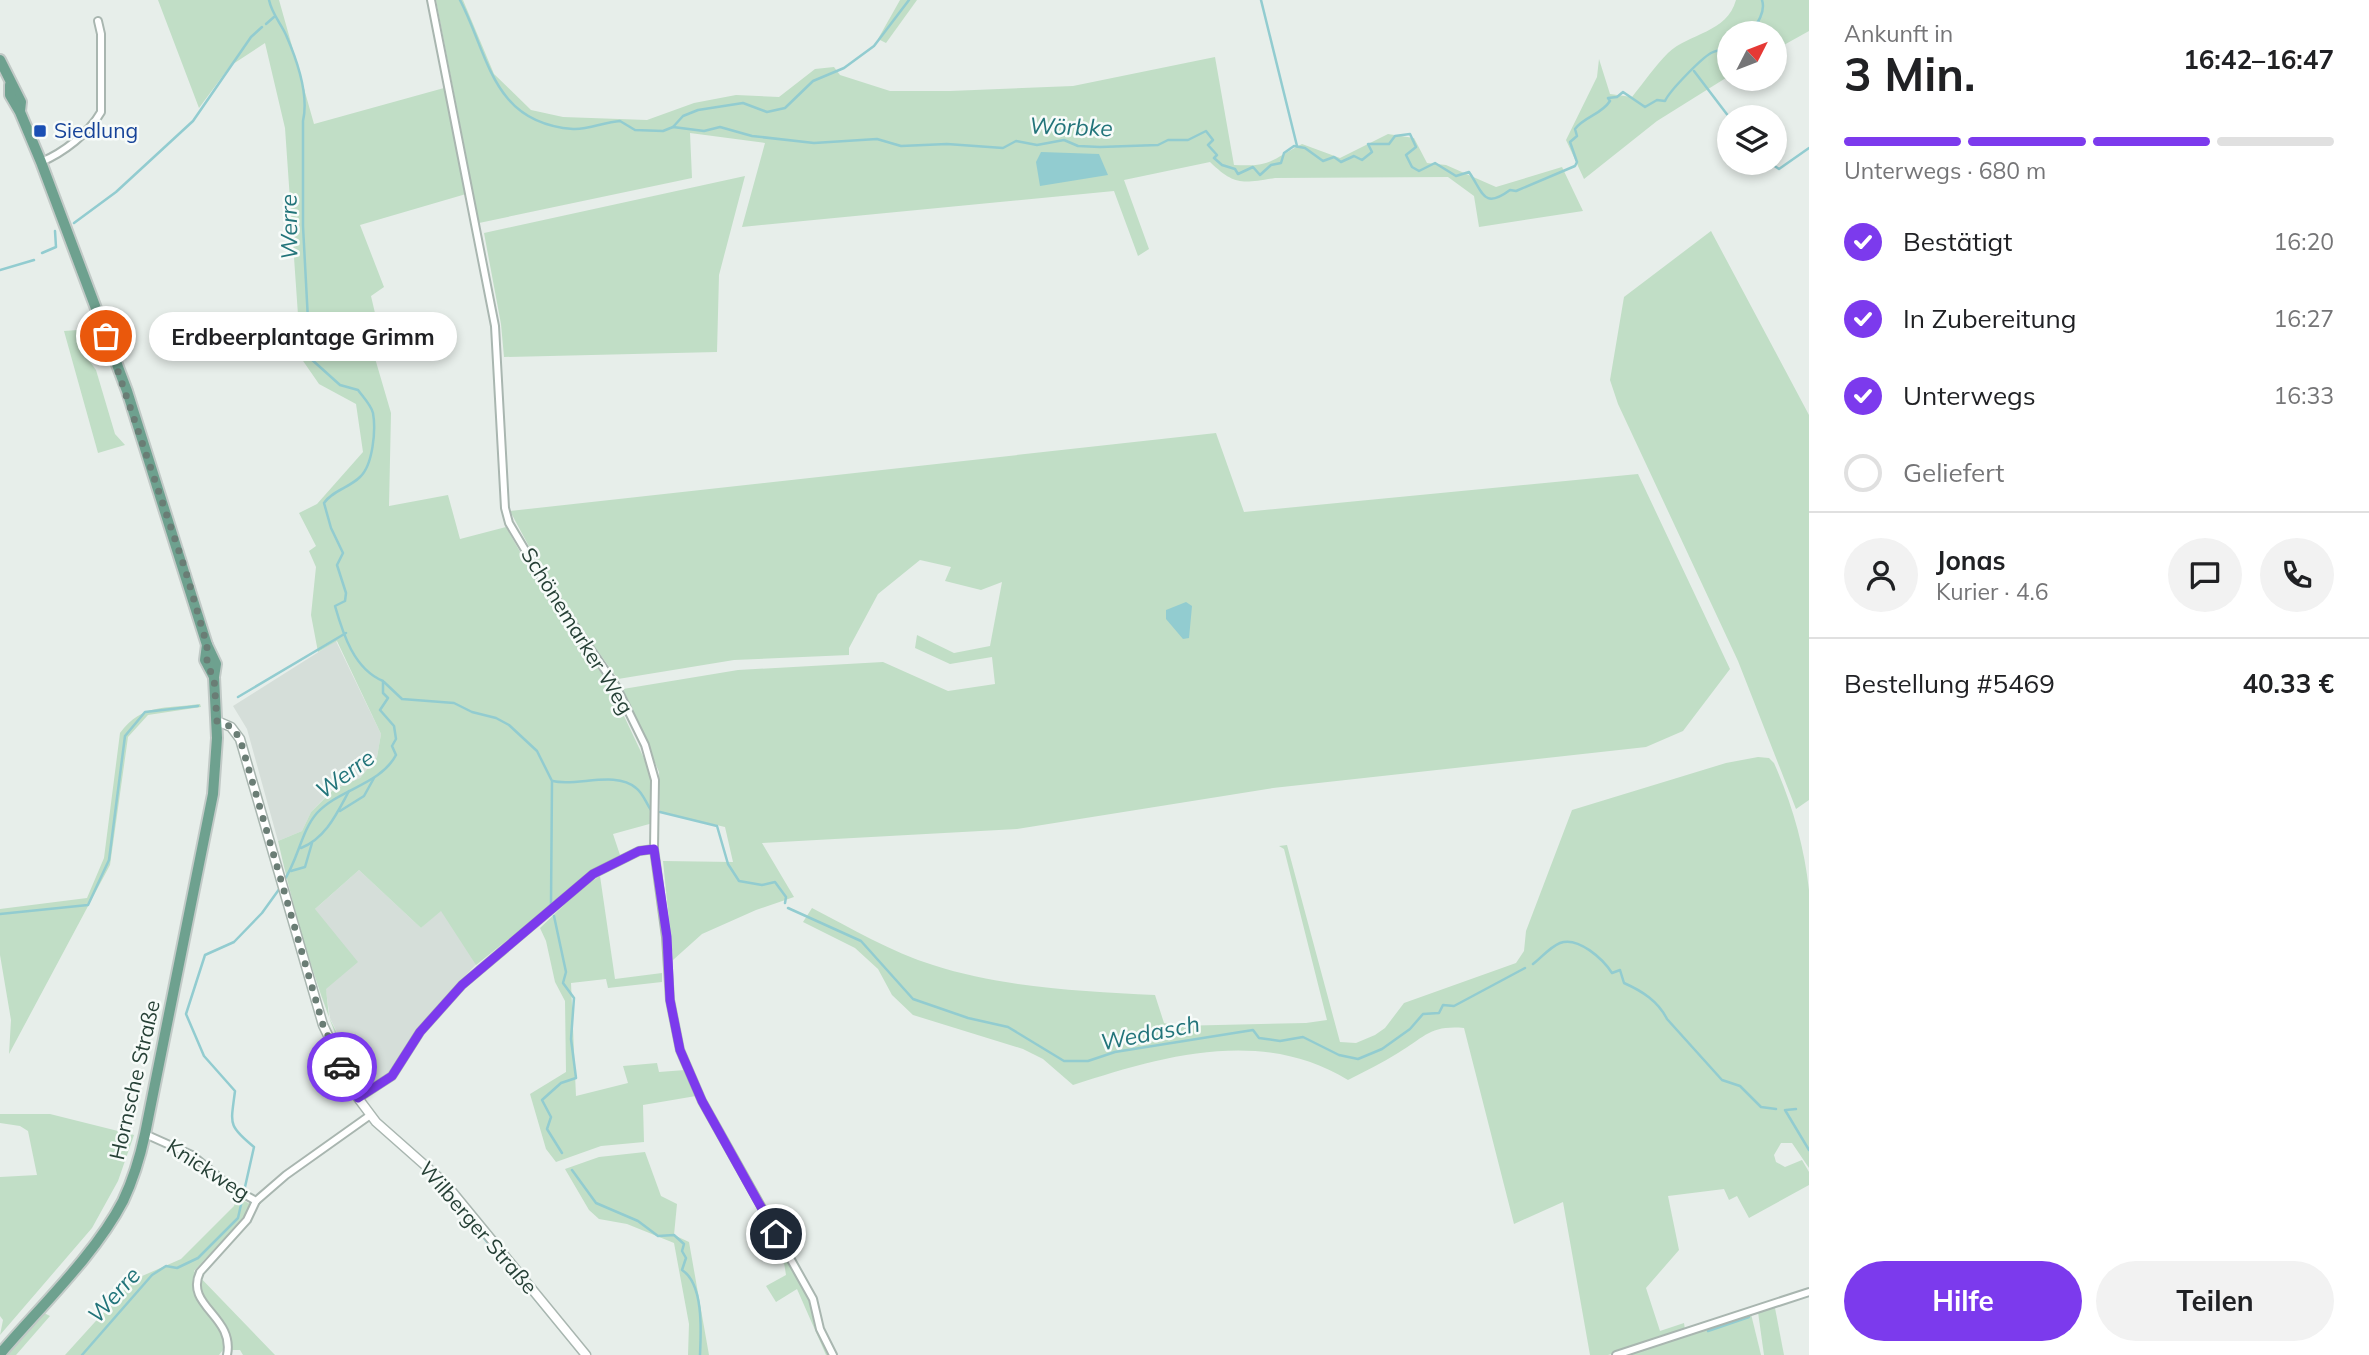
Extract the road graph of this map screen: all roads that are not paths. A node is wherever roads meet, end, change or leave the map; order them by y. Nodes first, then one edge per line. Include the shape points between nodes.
1 (431, 0) edge
2 (98, 21) dead end
3 (0, 60) edge
4 (41, 162) junction
5 (217, 721) junction
6 (654, 849) junction
7 (358, 1098) junction
8 (369, 1116) junction
9 (145, 1134) junction
10 (256, 1201) junction
11 (1809, 1292) edge
12 (0, 1354) edge
13 (227, 1355) edge
14 (586, 1355) edge
15 (833, 1355) edge
16 (1616, 1355) edge

1 - 6 street, Schönemarker Weg via 495,326 505,508 543,580 616,686 645,745 655,780
2 - 4 street via 101,111 64,148
3 - 4 main road via 10,95
4 - 5 main road via 114,357 214,658
5 - 7 street, Wilberger Straße via 232,727 240,739 323,1025
5 - 9 main road, Hornsche Straße via 215,776 202,855
6 - 7 street via 639,851 593,874 462,985 420,1032 392,1076
6 - 15 street, Schönemarker Weg via 667,937 670,1000 680,1050 702,1101 813,1299
7 - 8 street, Wilberger Straße
8 - 10 street, Knickweg
8 - 14 street, Wilberger Straße via 445,1183
9 - 10 street, Knickweg via 192,1155
9 - 12 main road, Hornsche Straße via 130,1184 111,1222
10 - 13 street via 247,1220 196,1280 199,1297 228,1334
11 - 16 street

